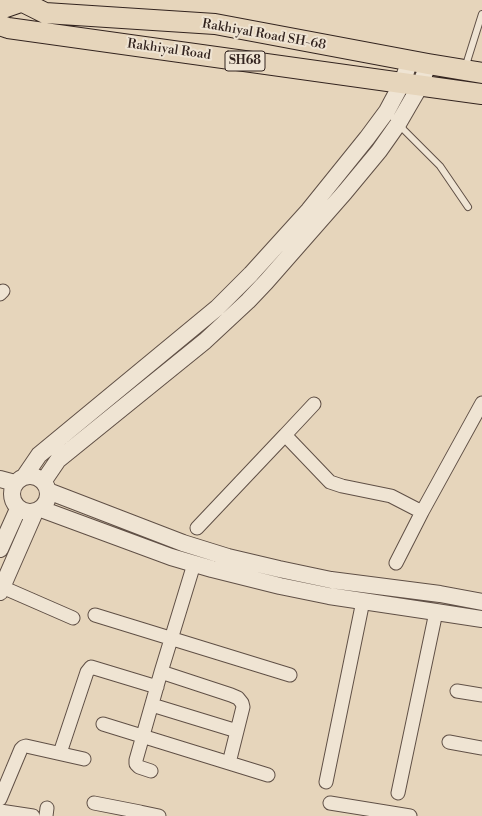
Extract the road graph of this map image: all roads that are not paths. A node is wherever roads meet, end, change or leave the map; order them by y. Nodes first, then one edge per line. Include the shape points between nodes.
1 (68, 0) edge
2 (24, 1) edge
3 (0, 9) edge
4 (45, 13) junction
5 (482, 14) edge
6 (3, 28) edge
7 (419, 62) junction
8 (474, 71) edge
9 (411, 84) junction
10 (482, 94) edge
11 (387, 111) junction
12 (398, 124) junction
13 (468, 207) dead end
14 (482, 403) edge
15 (314, 404) dead end
16 (285, 434) junction
17 (45, 487) junction
18 (12, 490) edge
19 (38, 510) junction
20 (422, 512) junction
21 (197, 528) dead end
22 (0, 549) edge
23 (396, 563) dead end
24 (194, 564) junction
25 (331, 580) junction
26 (1, 590) edge
27 (329, 596) junction
28 (363, 600) junction
29 (481, 600) edge
30 (436, 612) junction
31 (95, 615) dead end
32 (73, 618) dead end
33 (479, 619) edge
34 (172, 638) junction
35 (161, 672) junction
36 (290, 674) dead end
37 (157, 688) junction
38 (458, 691) dead end
39 (482, 695) edge
40 (152, 705) junction
41 (103, 724) dead end
42 (237, 731) junction
43 (142, 736) junction
44 (450, 742) dead end
45 (482, 748) edge
46 (60, 754) junction
47 (84, 759) dead end
48 (229, 763) junction
49 (151, 771) dead end
50 (268, 775) dead end
51 (326, 782) dead end
52 (398, 793) dead end
53 (0, 799) edge
54 (94, 803) dead end
55 (330, 803) dead end
56 (0, 811) edge
57 (139, 814) edge
58 (33, 816) edge
59 (159, 816) edge
60 (410, 816) edge

1 - 4 main road
2 - 3 main road
2 - 4 main road, Rakhiyal Road SH-68 / SH68
4 - 6 main road
4 - 7 main road, Rakhiyal Road SH-68 / SH68 via 215,24
5 - 8 lane
6 - 9 main road, Rakhiyal Road / SH68
7 - 8 main road, Rakhiyal Road SH-68 / SH68
7 - 9 street
9 - 10 main road, Rakhiyal Road / SH68
9 - 11 street
9 - 12 street
11 - 12 lane
11 - 18 street via 309,210 245,280 217,308 39,455
12 - 13 lane via 440,166
12 - 17 street via 345,192 248,301 205,341 58,460
14 - 20 street
15 - 16 street
16 - 20 street via 330,482 391,496
16 - 21 street
17 - 18 street via 40,479 35,477
17 - 19 street via 47,499 44,506
17 - 25 street via 183,542 228,557
18 - 19 street via 26,512
18 - 22 street
19 - 24 street
19 - 26 street
20 - 23 street
24 - 27 street
24 - 34 street
25 - 27 street
25 - 29 street
26 - 32 street
27 - 28 street
28 - 30 street
28 - 51 street
29 - 33 street
30 - 33 street
30 - 52 street
31 - 34 street
34 - 35 street
34 - 36 street
35 - 37 street
35 - 42 street via 238,698 243,707
37 - 40 street
37 - 46 street via 91,667 88,669
38 - 39 street
40 - 42 street
40 - 43 street
41 - 43 street
42 - 48 street
43 - 48 street
43 - 49 street via 136,764
44 - 45 street
46 - 47 street
46 - 53 street via 23,747
48 - 50 street
54 - 57 street
55 - 60 street
56 - 58 street
57 - 59 street

